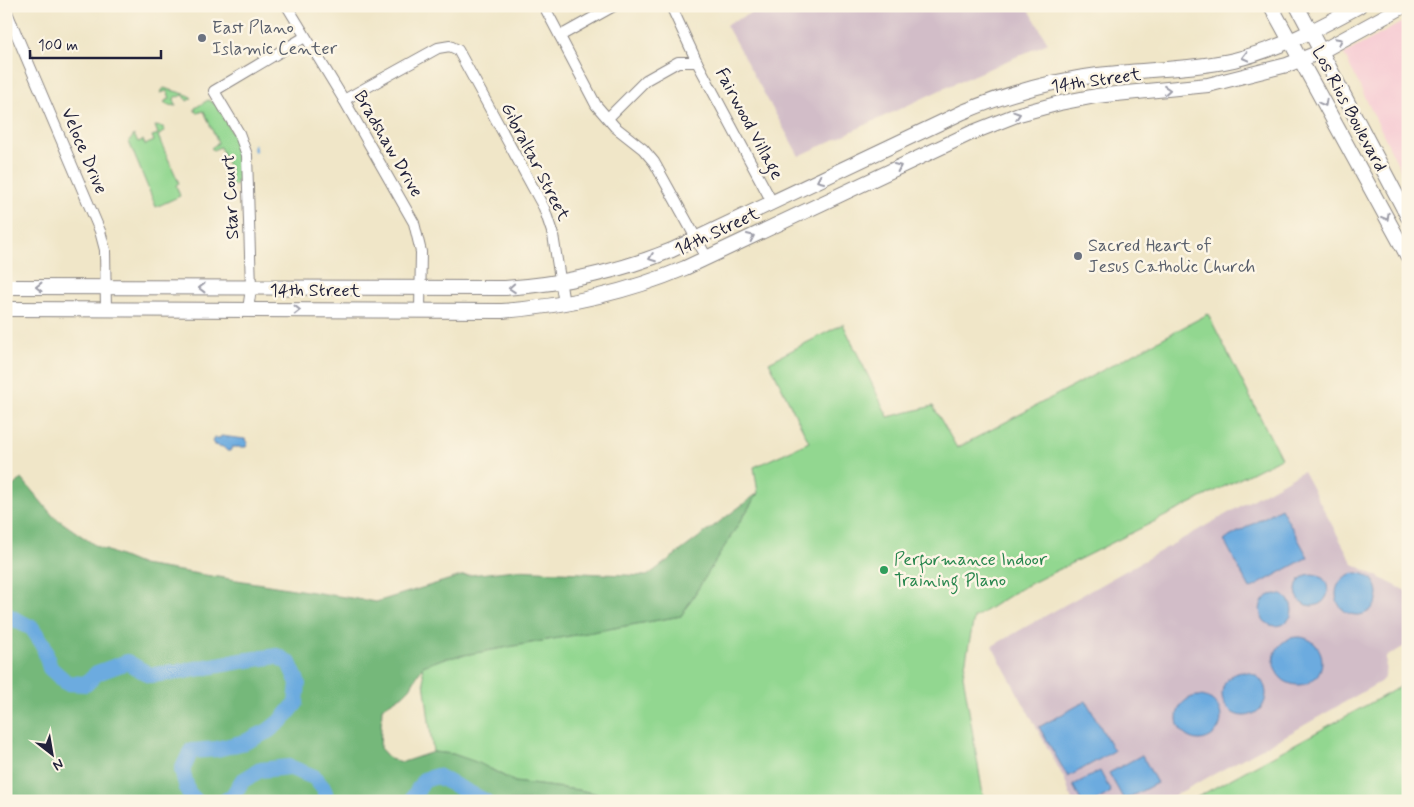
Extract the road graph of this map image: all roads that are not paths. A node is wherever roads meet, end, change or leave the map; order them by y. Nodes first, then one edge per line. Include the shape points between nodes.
1 (287, 6) edge
2 (544, 6) edge
3 (614, 6) edge
4 (671, 6) edge
5 (1271, 6) edge
6 (1297, 6) edge
7 (1359, 6) edge
8 (1404, 6) edge
9 (6, 10) edge
10 (1311, 33) junction
11 (560, 36) junction
12 (305, 37) junction
13 (1291, 41) junction
14 (1320, 52) junction
15 (1302, 60) junction
16 (697, 62) junction
17 (1116, 73) junction
18 (1118, 94) junction
19 (344, 100) junction
20 (963, 112) junction
21 (608, 118) junction
22 (971, 132) junction
23 (864, 159) junction
24 (1387, 178) junction
25 (873, 179) junction
26 (1370, 188) junction
27 (772, 202) junction
28 (1408, 217) edge
29 (697, 238) junction
30 (1408, 256) edge
31 (707, 258) junction
32 (561, 283) junction
33 (6, 287) edge
34 (106, 288) junction
35 (250, 288) junction
36 (421, 289) junction
37 (564, 304) junction
38 (6, 309) edge
39 (106, 310) junction
40 (248, 310) junction
41 (420, 310) junction

1 - 12 street, Bradshaw Drive
2 - 11 street
3 - 11 street
4 - 16 street, Fairwood Village
5 - 13 main road, Los Rios Boulevard
6 - 10 main road, Los Rios Boulevard
7 - 10 main road, 14th Street
14 -> 8 main road, 14th Street
9 - 34 street, Veloce Drive via 100,231 105,250
10 - 13 main road, 14th Street
10 - 14 main road, Los Rios Boulevard
11 - 21 street via 596,105
12 - 19 street, Bradshaw Drive
12 - 35 street, Star Court via 214,91 239,133 247,155
13 - 15 main road, Los Rios Boulevard
13 -> 17 main road, 14th Street via 1260,53 1192,68
14 - 15 main road, 14th Street
14 - 24 main road, Los Rios Boulevard
18 -> 15 main road, 14th Street via 1208,85
15 -> 26 main road, Los Rios Boulevard
16 - 21 street, Fairwood Village via 678,62 646,80
16 - 27 street, Fairwood Village
17 - 18 main road
17 - 20 main road, 14th Street via 1025,90
22 -> 18 main road, 14th Street via 1041,108
19 - 32 street, Gibraltar Street via 438,48 450,46 458,50 544,208 554,235
19 - 36 street, Bradshaw Drive via 414,223 421,252
20 - 22 main road
20 - 23 main road, 14th Street
21 - 29 street via 654,162
25 -> 22 main road, 14th Street
23 - 25 main road
23 -> 27 main road, 14th Street
24 - 26 main road
24 - 28 main road, Los Rios Boulevard
31 -> 25 main road, 14th Street
26 -> 30 main road, Los Rios Boulevard
27 - 29 main road, 14th Street
29 - 31 street
29 -> 32 main road, 14th Street via 632,265
31 - 37 main road, 14th Street via 641,285
32 -> 36 main road, 14th Street via 505,288
32 - 37 street, Gibraltar Street
34 -> 33 main road, 14th Street
35 -> 34 main road, 14th Street
34 - 39 street, Veloce Drive
35 - 36 main road, 14th Street
35 - 40 street, Star Court
36 - 41 street, Bradshaw Drive
37 - 41 main road, 14th Street via 502,310
38 - 39 main road, 14th Street
39 - 40 main road, 14th Street
40 -> 41 main road, 14th Street

